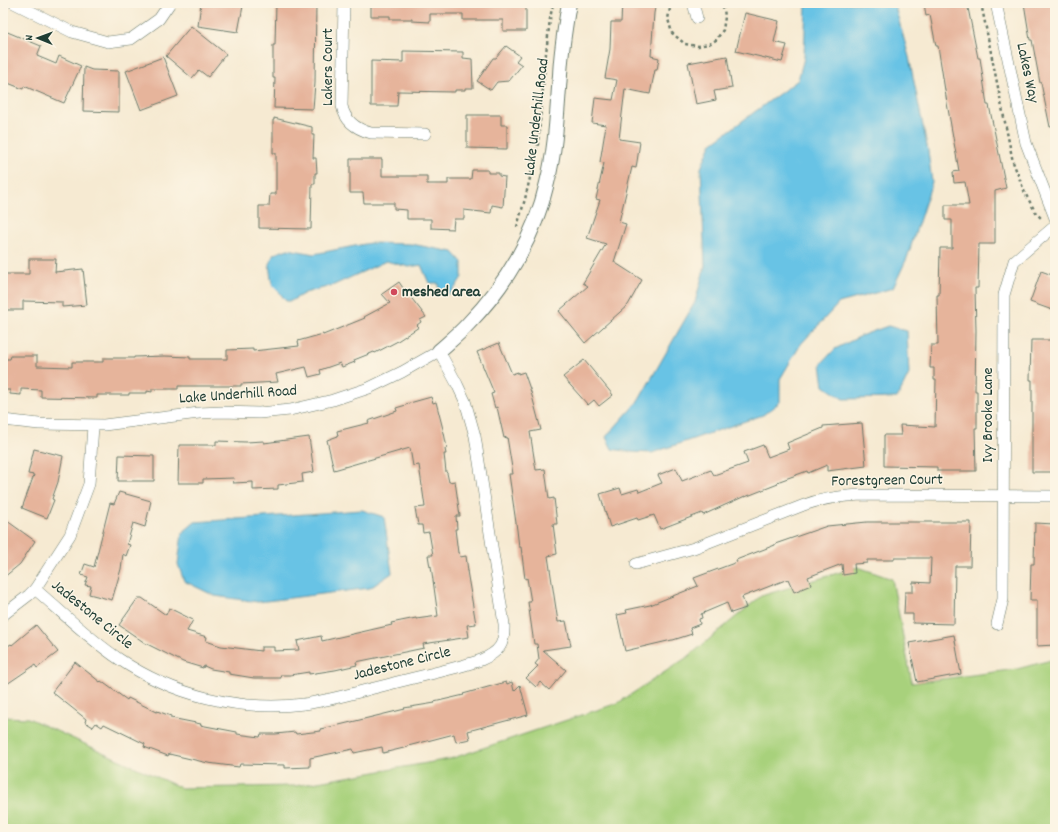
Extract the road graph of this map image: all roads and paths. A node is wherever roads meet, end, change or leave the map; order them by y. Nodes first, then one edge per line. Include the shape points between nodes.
1 (14, 3) edge
2 (170, 3) edge
3 (344, 3) edge
4 (553, 3) edge
5 (569, 3) edge
6 (693, 3) edge
7 (981, 3) edge
8 (996, 3) edge
9 (697, 18) dead end
10 (425, 134) dead end
11 (1055, 218) edge
12 (1042, 219) dead end
13 (1055, 226) edge
14 (516, 228) dead end
15 (439, 351) junction
16 (3, 420) edge
17 (93, 426) junction
18 (1004, 496) junction
19 (1055, 496) edge
20 (636, 564) dead end
21 (35, 589) junction
22 (3, 615) edge
23 (997, 624) dead end

1 - 2 street via 72,32 108,42 131,39 159,19
3 - 10 street, Lakers Court via 342,106 347,118 358,128 371,133
4 - 14 path via 538,144
5 - 15 street, Lake Underhill Road via 551,163 536,221 519,256 494,294 468,324
6 - 9 street
7 - 12 path via 1013,162 1025,193
8 - 11 street, Lakes Way via 1026,143
13 - 18 street, Ivy Brooke Lane via 1014,261 1004,295
15 - 17 street, Lake Underhill Road via 370,388 318,404 290,410 199,413
15 - 21 street, Jadestone Circle via 465,401 478,448 504,624 504,639 493,654 471,663 316,702 292,705 241,704 189,693 145,675 98,644
16 - 17 street, Lake Underhill Road
17 - 21 street via 89,484 70,535
18 - 19 street, Forestgreen Court
18 - 20 street, Forestgreen Court via 848,495 826,498 694,548
18 - 23 street, Ivy Brooke Lane via 1003,600
21 - 22 street

